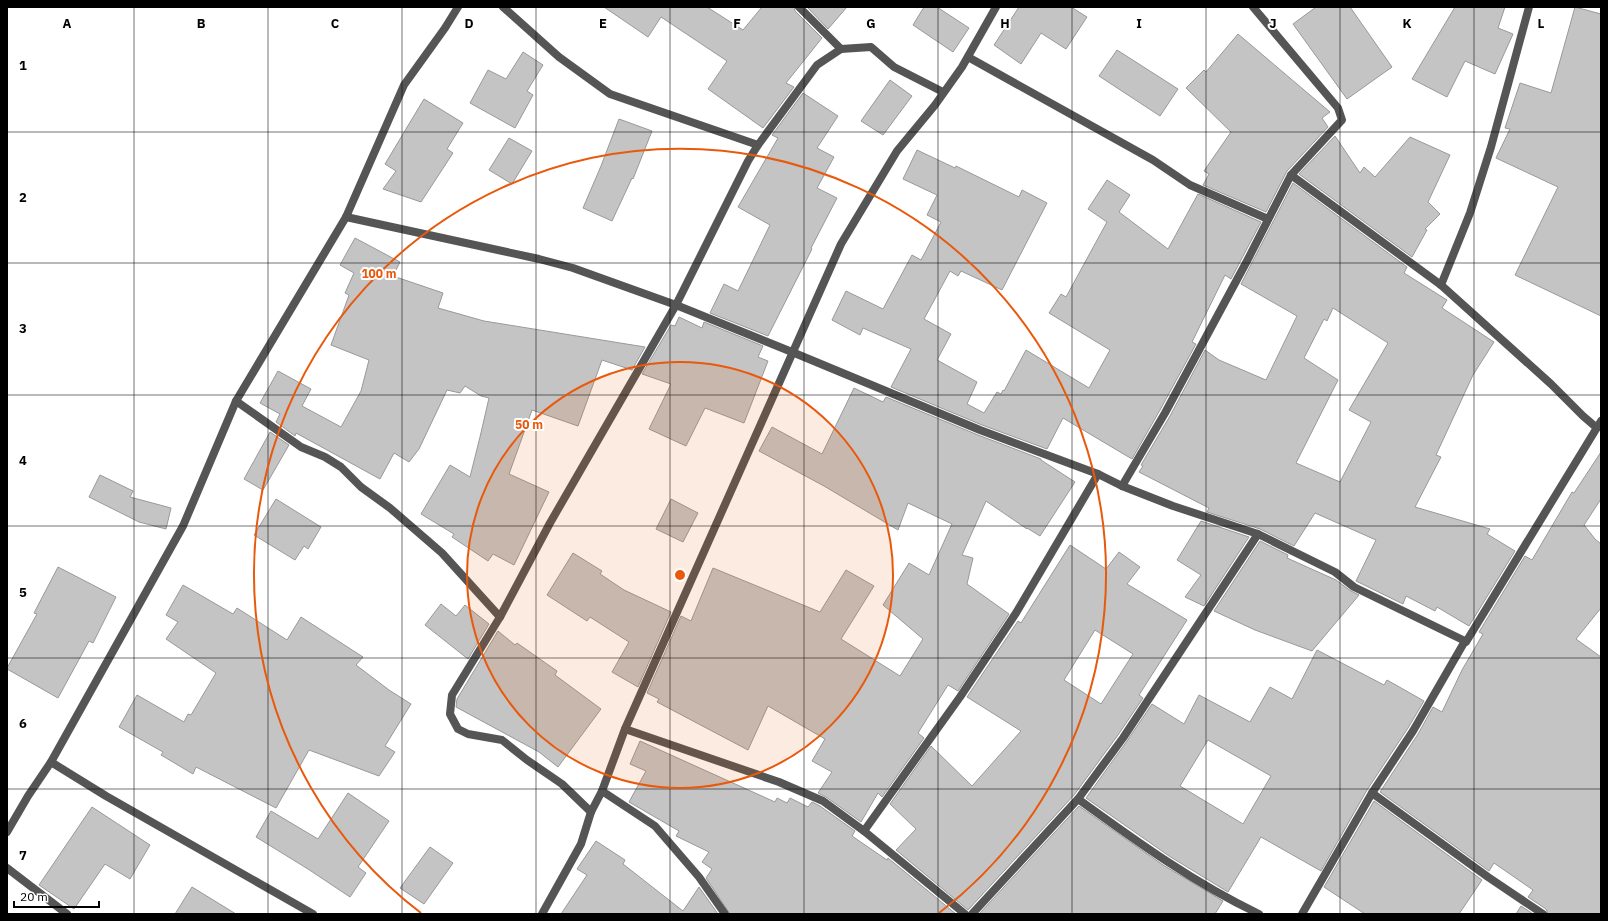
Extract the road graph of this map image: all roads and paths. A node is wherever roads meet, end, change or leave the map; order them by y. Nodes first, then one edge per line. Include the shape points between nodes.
1 (458, 7) edge
2 (503, 7) edge
3 (799, 7) edge
4 (996, 7) edge
5 (1253, 7) edge
6 (1528, 7) edge
7 (841, 49) junction
8 (968, 57) junction
9 (943, 92) junction
10 (758, 144) junction
11 (1290, 175) junction
12 (346, 218) junction
13 (1268, 220) junction
14 (1442, 285) junction
15 (676, 306) junction
16 (792, 352) junction
17 (236, 401) junction
18 (1599, 425) edge
19 (1098, 474) junction
20 (1122, 486) junction
21 (1258, 534) junction
22 (500, 617) junction
23 (1465, 641) junction
24 (625, 729) junction
25 (51, 762) junction
26 (602, 791) junction
27 (1372, 793) junction
28 (1078, 799) junction
29 (591, 812) junction
30 (864, 831) junction
31 (7, 832) edge
32 (7, 868) edge
33 (67, 914) edge
34 (312, 914) edge
35 (542, 914) edge
36 (725, 914) edge
37 (965, 914) edge
38 (972, 914) edge
39 (1259, 914) edge
40 (1302, 914) edge
41 (1543, 914) edge

1 - 12 street via 404,86
2 - 10 street via 559,57 610,94
3 - 7 street
4 - 8 street
5 - 11 street via 1338,108 1342,120
6 - 14 street via 1491,147 1470,213
7 - 9 street via 871,47 894,67
7 - 10 street via 817,64
8 - 9 street
8 - 13 street via 1153,160 1190,185
9 - 16 street via 896,151 841,244
10 - 15 street
11 - 13 street
11 - 14 street
12 - 15 street via 573,268
12 - 17 street
13 - 20 street via 1165,413
14 - 18 street via 1583,416
15 - 16 street
15 - 22 street via 550,523
16 - 19 street via 980,430
16 - 24 street
17 - 22 street via 301,447 341,467 442,553
17 - 25 street via 183,526
18 - 23 street
19 - 20 street
19 - 30 street via 1016,613 960,697
20 - 21 street
21 - 23 street via 1336,572 1354,587
21 - 28 street via 1123,738
22 - 29 street via 452,695 450,714 458,729 468,734 502,740 562,784
23 - 27 street via 1413,731
24 - 26 street
24 - 30 street via 779,782 823,801
25 - 31 street
25 - 34 street
26 - 29 street
26 - 36 street via 655,826
27 - 40 street
27 - 41 street
28 - 38 street
28 - 39 street via 1201,883
29 - 35 street via 580,844
30 - 37 street
32 - 33 street

